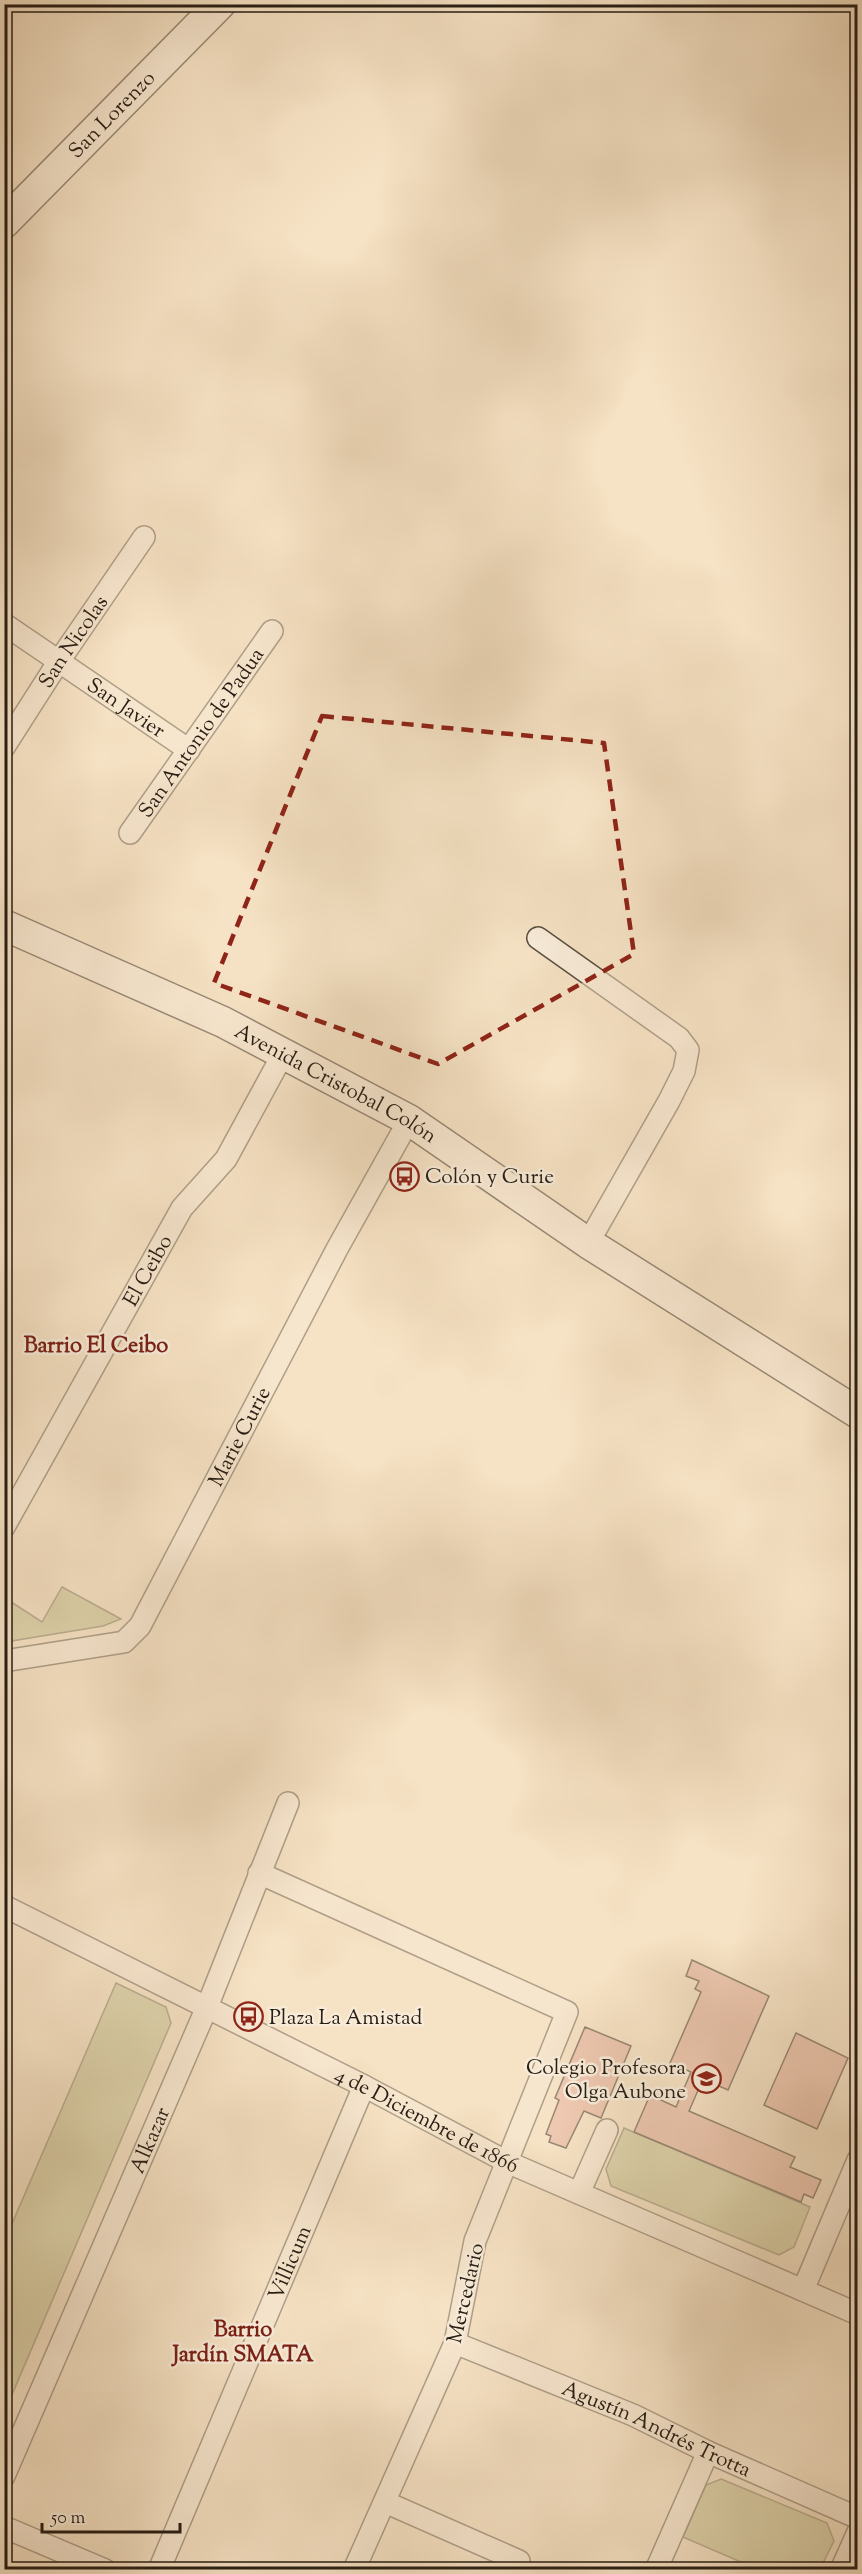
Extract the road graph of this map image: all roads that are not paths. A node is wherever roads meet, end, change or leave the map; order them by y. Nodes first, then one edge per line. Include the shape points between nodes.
1 (220, 4) edge
2 (4, 223) edge
3 (144, 537) dead end
4 (4, 624) edge
5 (272, 631) dead end
6 (59, 661) junction
7 (4, 747) edge
8 (189, 750) junction
9 (130, 833) dead end
10 (4, 925) edge
11 (538, 938) dead end
12 (283, 1054) junction
13 (409, 1120) junction
14 (588, 1243) junction
15 (858, 1413) edge
16 (4, 1527) edge
17 (4, 1661) edge
18 (288, 1803) dead end
19 (259, 1873) junction
20 (4, 1906) edge
21 (207, 2007) junction
22 (364, 2086) junction
23 (607, 2130) dead end
24 (858, 2160) edge
25 (507, 2162) junction
26 (580, 2191) junction
27 (803, 2290) junction
28 (858, 2314) edge
29 (455, 2343) junction
30 (708, 2452) junction
31 (4, 2475) edge
32 (385, 2502) junction
33 (858, 2518) edge
34 (4, 2527) edge
35 (858, 2532) edge
36 (519, 2561) dead end
37 (105, 2570) edge
38 (159, 2570) edge
39 (354, 2570) edge
40 (656, 2570) edge
41 (841, 2570) edge

1 - 2 main road, San Lorenzo
3 - 6 street, San Nicolas
4 - 6 street, San Javier
5 - 8 street, San Antonio de Padua
6 - 7 street, San Nicolas
6 - 8 street, San Javier
8 - 9 street, San Antonio de Padua
10 - 12 main road, Avenida Cristobal Colón via 223,1022
11 - 14 street via 679,1038 688,1050 684,1071 669,1101
12 - 13 main road, Avenida Cristobal Colón
12 - 16 street, El Ceibo via 226,1159 182,1208
13 - 14 main road, Avenida Cristobal Colón
13 - 17 street, Marie Curie via 337,1249 140,1626 124,1642
14 - 15 main road, Avenida Cristobal Colón
18 - 19 street, Alkazar
19 - 21 street, Alkazar
19 - 25 street, Mercedario via 567,2012
20 - 21 street, 4 de Diciembre de 1866
21 - 22 street, 4 de Diciembre de 1866
21 - 31 street, Alkazar
22 - 25 street, 4 de Diciembre de 1866
22 - 38 street, Villicum
23 - 26 street
24 - 27 street
25 - 26 street, 4 de Diciembre de 1866
25 - 29 street, Mercedario via 475,2241
26 - 27 street, 4 de Diciembre de 1866
27 - 28 street, 4 de Diciembre de 1866
29 - 30 street, Agustín Andrés Trotta via 633,2415
29 - 32 street, Mercedario
30 - 33 street, Agustín Andrés Trotta
30 - 40 street
32 - 36 street
32 - 39 street, Mercedario
34 - 37 street
35 - 41 street

